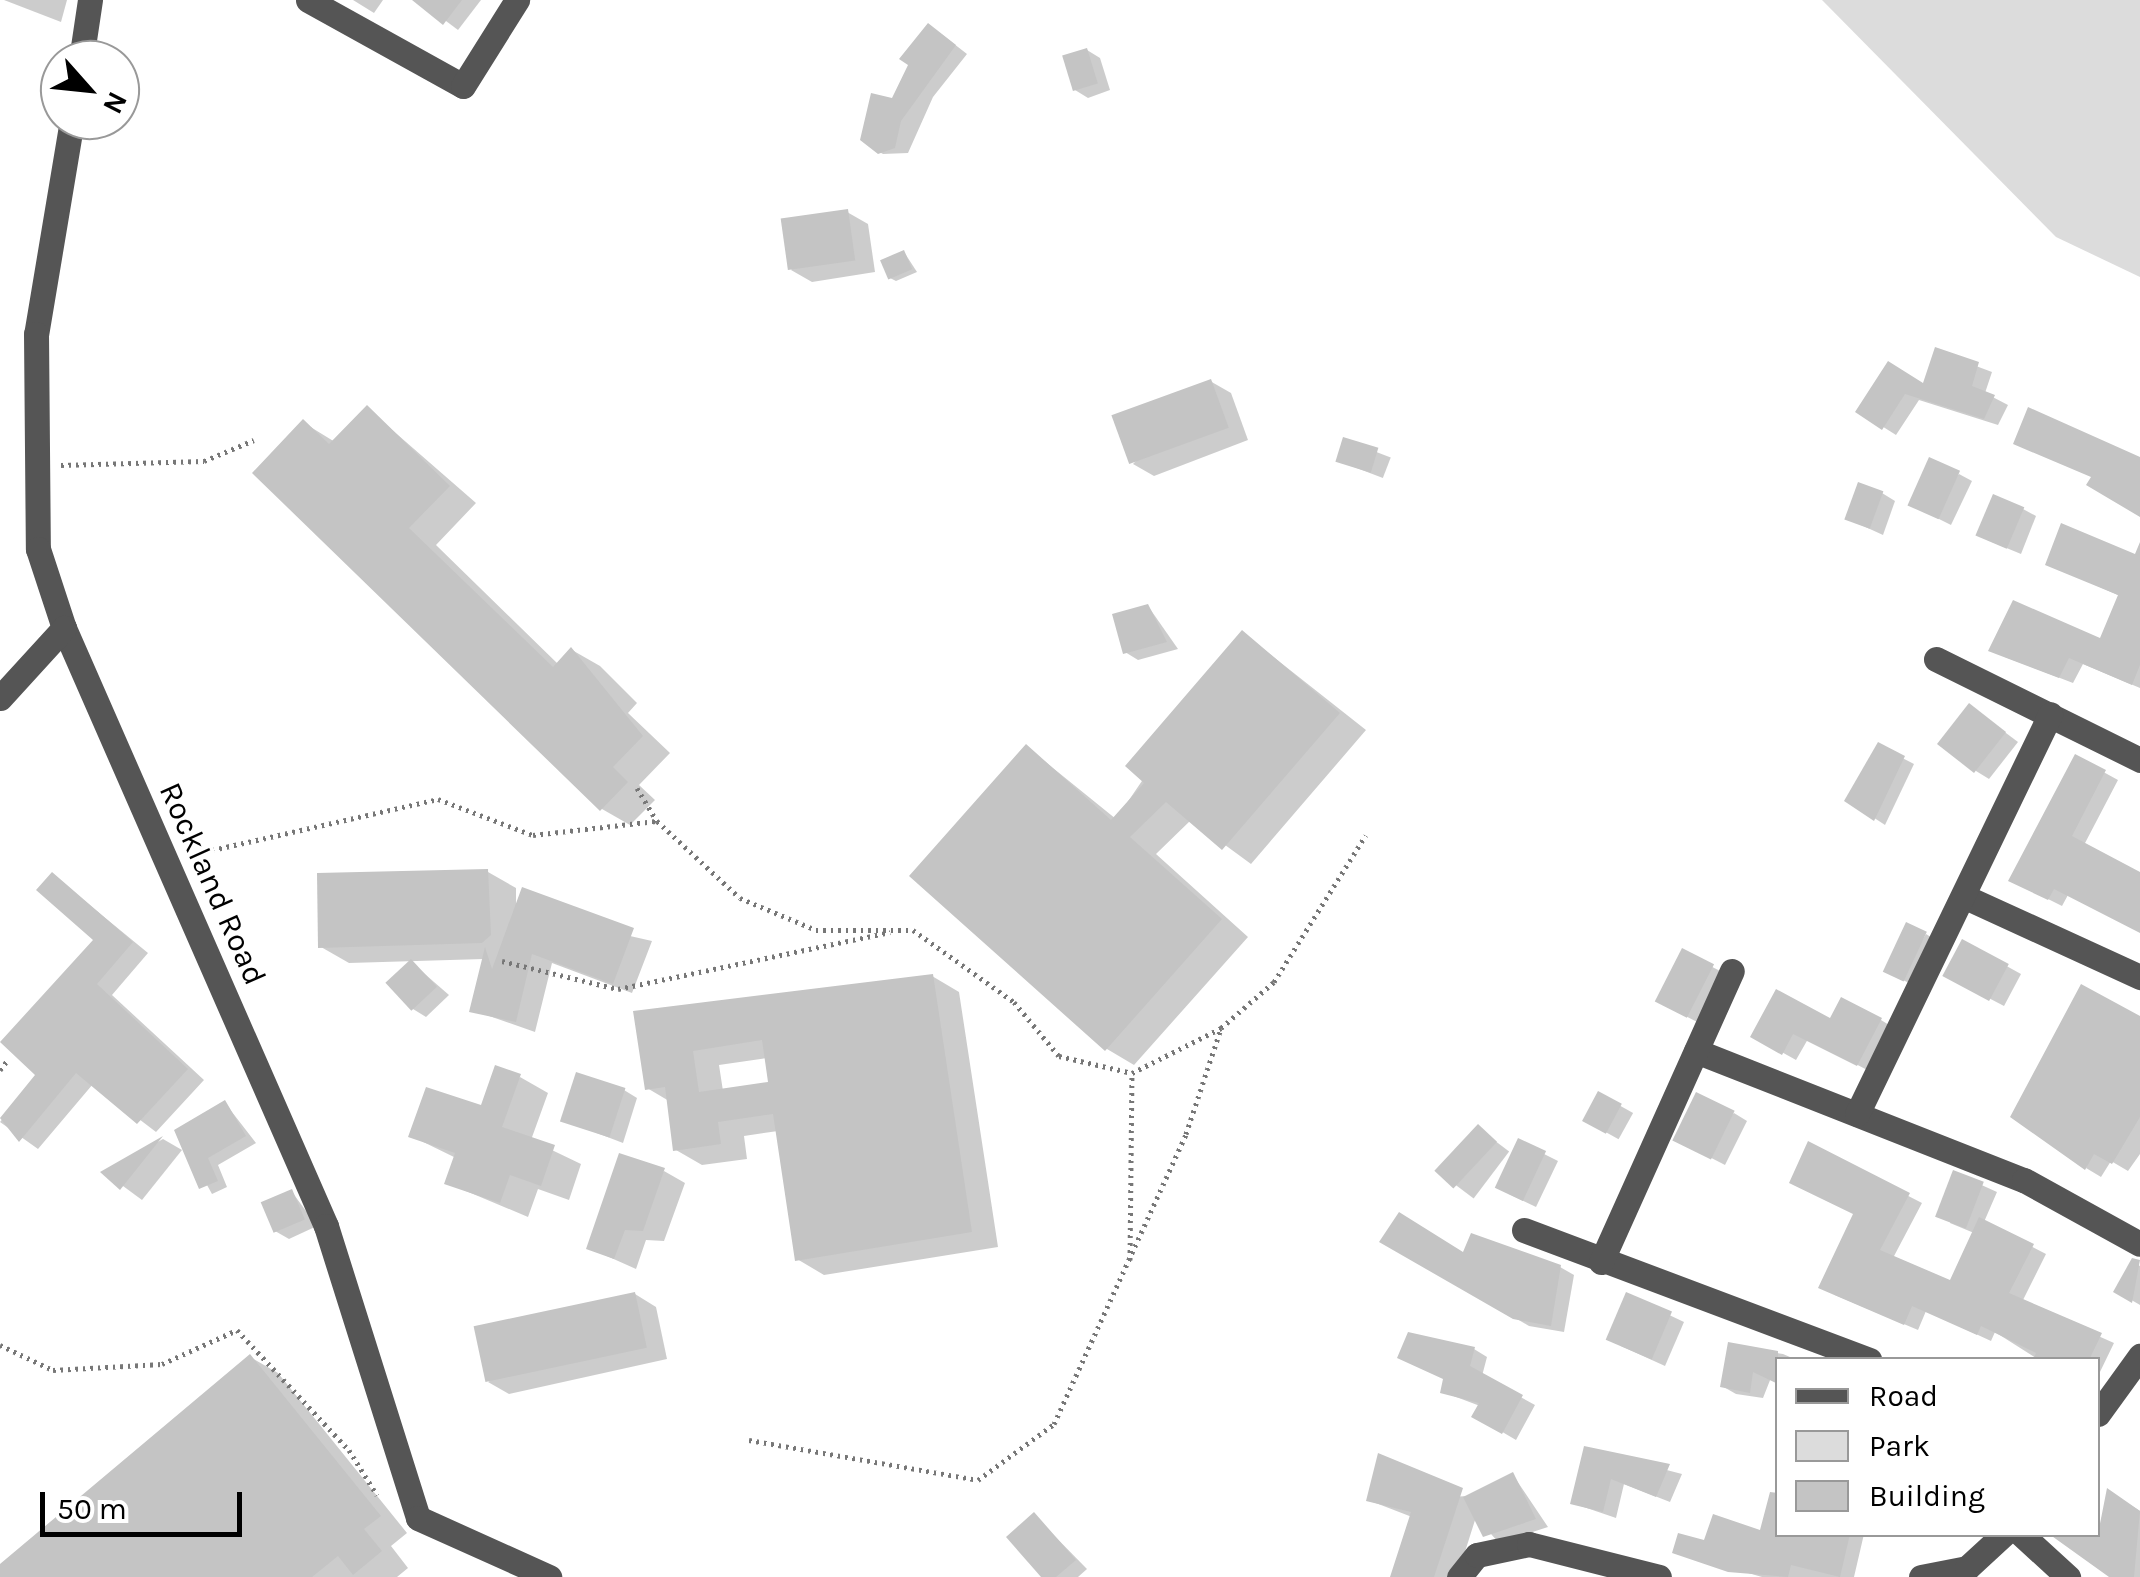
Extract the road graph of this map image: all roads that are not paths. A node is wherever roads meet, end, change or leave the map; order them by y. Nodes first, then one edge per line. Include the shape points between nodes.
1 (90, 0) edge
2 (308, 0) edge
3 (517, 0) edge
4 (84, 40) edge
5 (69, 140) edge
6 (64, 628) junction
7 (1936, 659) dead end
8 (0, 698) edge
9 (2050, 714) junction
10 (2140, 760) edge
11 (1962, 896) junction
12 (1732, 970) dead end
13 (2140, 977) edge
14 (1696, 1051) junction
15 (1857, 1114) junction
16 (1524, 1230) dead end
17 (2140, 1244) edge
18 (1601, 1262) junction
19 (2140, 1356) edge
20 (1861, 1357) edge
21 (2100, 1411) edge
22 (2001, 1537) edge
23 (2024, 1537) edge
24 (549, 1577) edge
25 (1459, 1577) edge
26 (1659, 1577) edge
27 (1921, 1577) edge
28 (2068, 1577) edge

1 - 4 street
2 - 3 street via 463,86
5 - 6 street, Rockland Road via 36,334 33,466 38,549
6 - 8 street
6 - 24 street, Rockland Road via 326,1226 418,1518
7 - 9 street
9 - 10 street
9 - 11 street
11 - 13 street
11 - 15 street
12 - 14 street
14 - 15 street
14 - 18 street
15 - 17 street via 2024,1180
16 - 18 street
18 - 20 street
19 - 21 street
22 - 27 street via 1967,1568
23 - 28 street
25 - 26 street via 1478,1555 1529,1544

